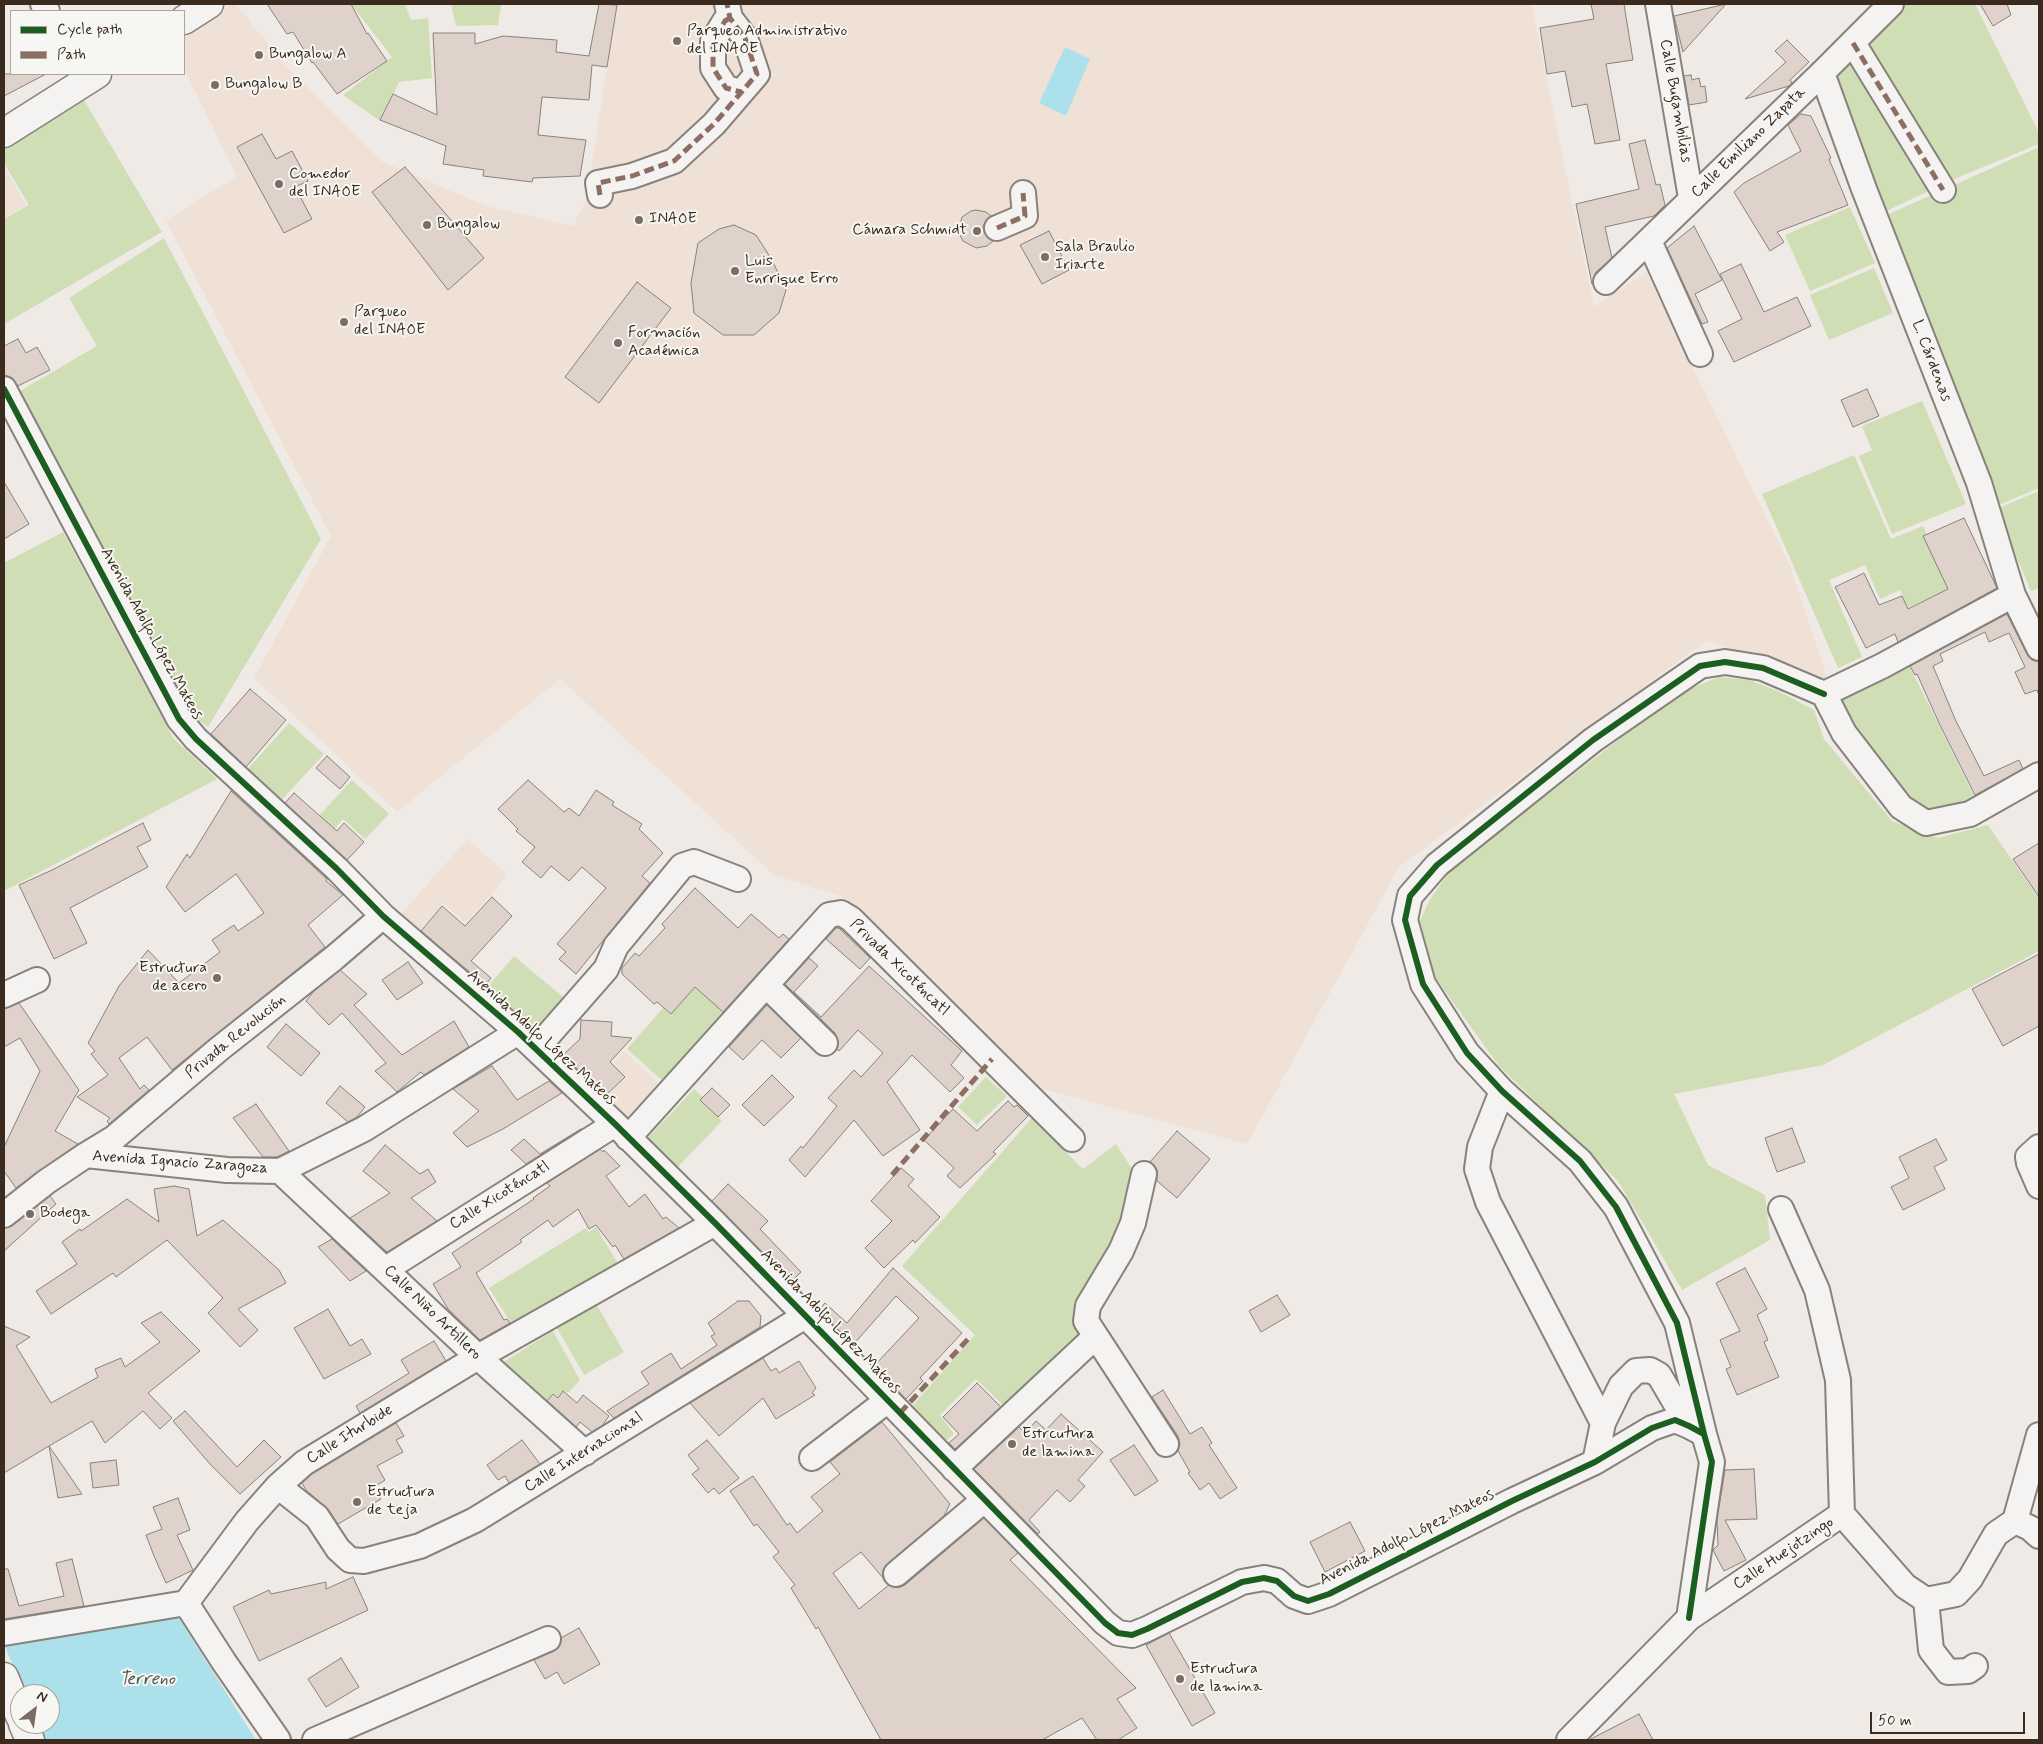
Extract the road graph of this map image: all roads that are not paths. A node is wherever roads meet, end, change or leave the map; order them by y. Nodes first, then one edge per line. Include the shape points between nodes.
1 (209, 4) edge
2 (1658, 4) edge
3 (1891, 4) edge
4 (728, 11) edge
5 (185, 19) edge
6 (1853, 43) junction
7 (1822, 73) junction
8 (88, 76) edge
9 (741, 92) junction
10 (4, 133) edge
11 (1943, 190) dead end
12 (1023, 193) dead end
13 (600, 195) dead end
14 (1691, 198) junction
15 (997, 228) dead end
16 (1650, 241) junction
17 (1606, 282) dead end
18 (1700, 354) dead end
19 (4, 389) edge
20 (2013, 595) junction
21 (2039, 648) edge
22 (1824, 694) junction
23 (2039, 775) edge
24 (738, 879) dead end
25 (384, 916) junction
26 (37, 980) dead end
27 (766, 985) junction
28 (4, 995) edge
29 (518, 1032) junction
30 (825, 1043) dead end
31 (536, 1049) junction
32 (1502, 1091) junction
33 (622, 1131) junction
34 (1072, 1139) dead end
35 (2039, 1147) edge
36 (86, 1155) junction
37 (280, 1171) junction
38 (1144, 1174) dead end
39 (2039, 1186) edge
40 (1781, 1209) dead end
41 (4, 1215) edge
42 (716, 1223) junction
43 (386, 1269) junction
44 (805, 1316) junction
45 (1095, 1337) junction
46 (478, 1357) junction
47 (888, 1400) junction
48 (1603, 1423) junction
49 (1697, 1430) junction
50 (2039, 1434) edge
51 (1166, 1444) dead end
52 (585, 1453) junction
53 (812, 1458) dead end
54 (1595, 1462) junction
55 (954, 1469) junction
56 (278, 1486) junction
57 (984, 1500) junction
58 (1842, 1514) junction
59 (2015, 1521) junction
60 (2039, 1536) edge
61 (896, 1574) dead end
62 (1926, 1600) junction
63 (186, 1603) junction
64 (1689, 1618) junction
65 (4, 1633) edge
66 (548, 1639) dead end
67 (1975, 1666) dead end
68 (4, 1677) edge
69 (10, 1692) edge
70 (278, 1740) edge
71 (315, 1740) edge
72 (1569, 1740) edge

1 - 5 main road
2 - 14 street, Calle Bugambilias
3 - 6 street, Calle Emiliano Zapata
4 - 9 street via 745,38 757,74
4 - 9 street via 713,41 713,68 726,88
6 - 7 street, Calle Emiliano Zapata
6 - 11 street
7 - 14 street, Calle Emiliano Zapata
7 - 20 street, L. Cárdenas via 1979,483
8 - 10 main road
9 - 13 street via 703,135 674,161 632,176 598,183
12 - 15 street via 1025,216
14 - 16 street, Calle Emiliano Zapata
16 - 17 street, Calle Emiliano Zapata
16 - 18 street
19 - 25 street, Avenida Adolfo López Mateos via 179,719 196,739
20 - 21 street, L. Cárdenas
20 - 22 street
22 - 23 street via 1844,733 1901,807 1926,823 1970,814
22 - 32 street via 1764,668 1725,662 1700,666 1593,740 1437,865 1410,896 1404,920 1423,984 1467,1053
24 - 31 street via 694,862 682,866 616,946 606,969
25 - 29 street, Avenida Adolfo López Mateos
25 - 36 street, Privada Revolución via 114,1138
26 - 28 street
27 - 30 street
27 - 33 street, Privada Xicoténcatl
27 - 34 street, Privada Xicoténcatl via 829,915 841,913 851,919
29 - 31 street, Avenida Adolfo López Mateos
29 - 37 street, Avenida Ignacio Zaragoza via 364,1129
31 - 33 street, Avenida Adolfo López Mateos
32 - 48 street via 1480,1147 1477,1169 1488,1202
32 - 49 street via 1580,1161 1616,1207 1677,1323
33 - 42 street, Avenida Adolfo López Mateos
33 - 43 street, Calle Xicoténcatl
35 - 39 street via 2028,1157
36 - 37 street, Avenida Ignacio Zaragoza via 227,1170
36 - 41 street, Avenida Ignacio Zaragoza
37 - 43 street, Calle Niño Artillero
38 - 45 street via 1133,1223 1121,1251 1088,1306 1086,1321
40 - 58 street via 1817,1290 1838,1380
42 - 44 street, Avenida Adolfo López Mateos
42 - 46 street, Calle Iturbide
43 - 46 street, Calle Niño Artillero
44 - 47 street, Avenida Adolfo López Mateos
44 - 52 street, Calle Internacional
45 - 51 street
45 - 55 street
46 - 52 street, Calle Niño Artillero
46 - 56 street, Calle Iturbide via 304,1463
47 - 53 street
47 - 55 street, Avenida Adolfo López Mateos
48 - 49 street via 1621,1386 1636,1371 1650,1370 1659,1375
48 - 54 street
49 - 54 street, Avenida Adolfo López Mateos via 1675,1420 1652,1428
49 - 64 street via 1712,1462
50 - 59 street
52 - 56 street, Calle Internacional via 474,1520 420,1546 364,1561 350,1560 338,1549 317,1517
54 - 57 street, Avenida Adolfo López Mateos via 1512,1500 1329,1594 1308,1601 1294,1596 1277,1581 1264,1578 1242,1582 1132,1635 1118,1632 1105,1623
55 - 57 street, Avenida Adolfo López Mateos
56 - 63 street, Calle Iturbide via 247,1521
57 - 61 street
58 - 62 street, Calle Huejotzingo via 1905,1586
58 - 64 street, Calle Huejotzingo
59 - 60 street
59 - 62 street via 1996,1534 1970,1579 1956,1594
62 - 67 street via 1931,1650 1948,1672 1968,1671
63 - 65 street
63 - 70 street
64 - 72 street, Calle Huejotzingo
66 - 71 street
68 - 69 main road

